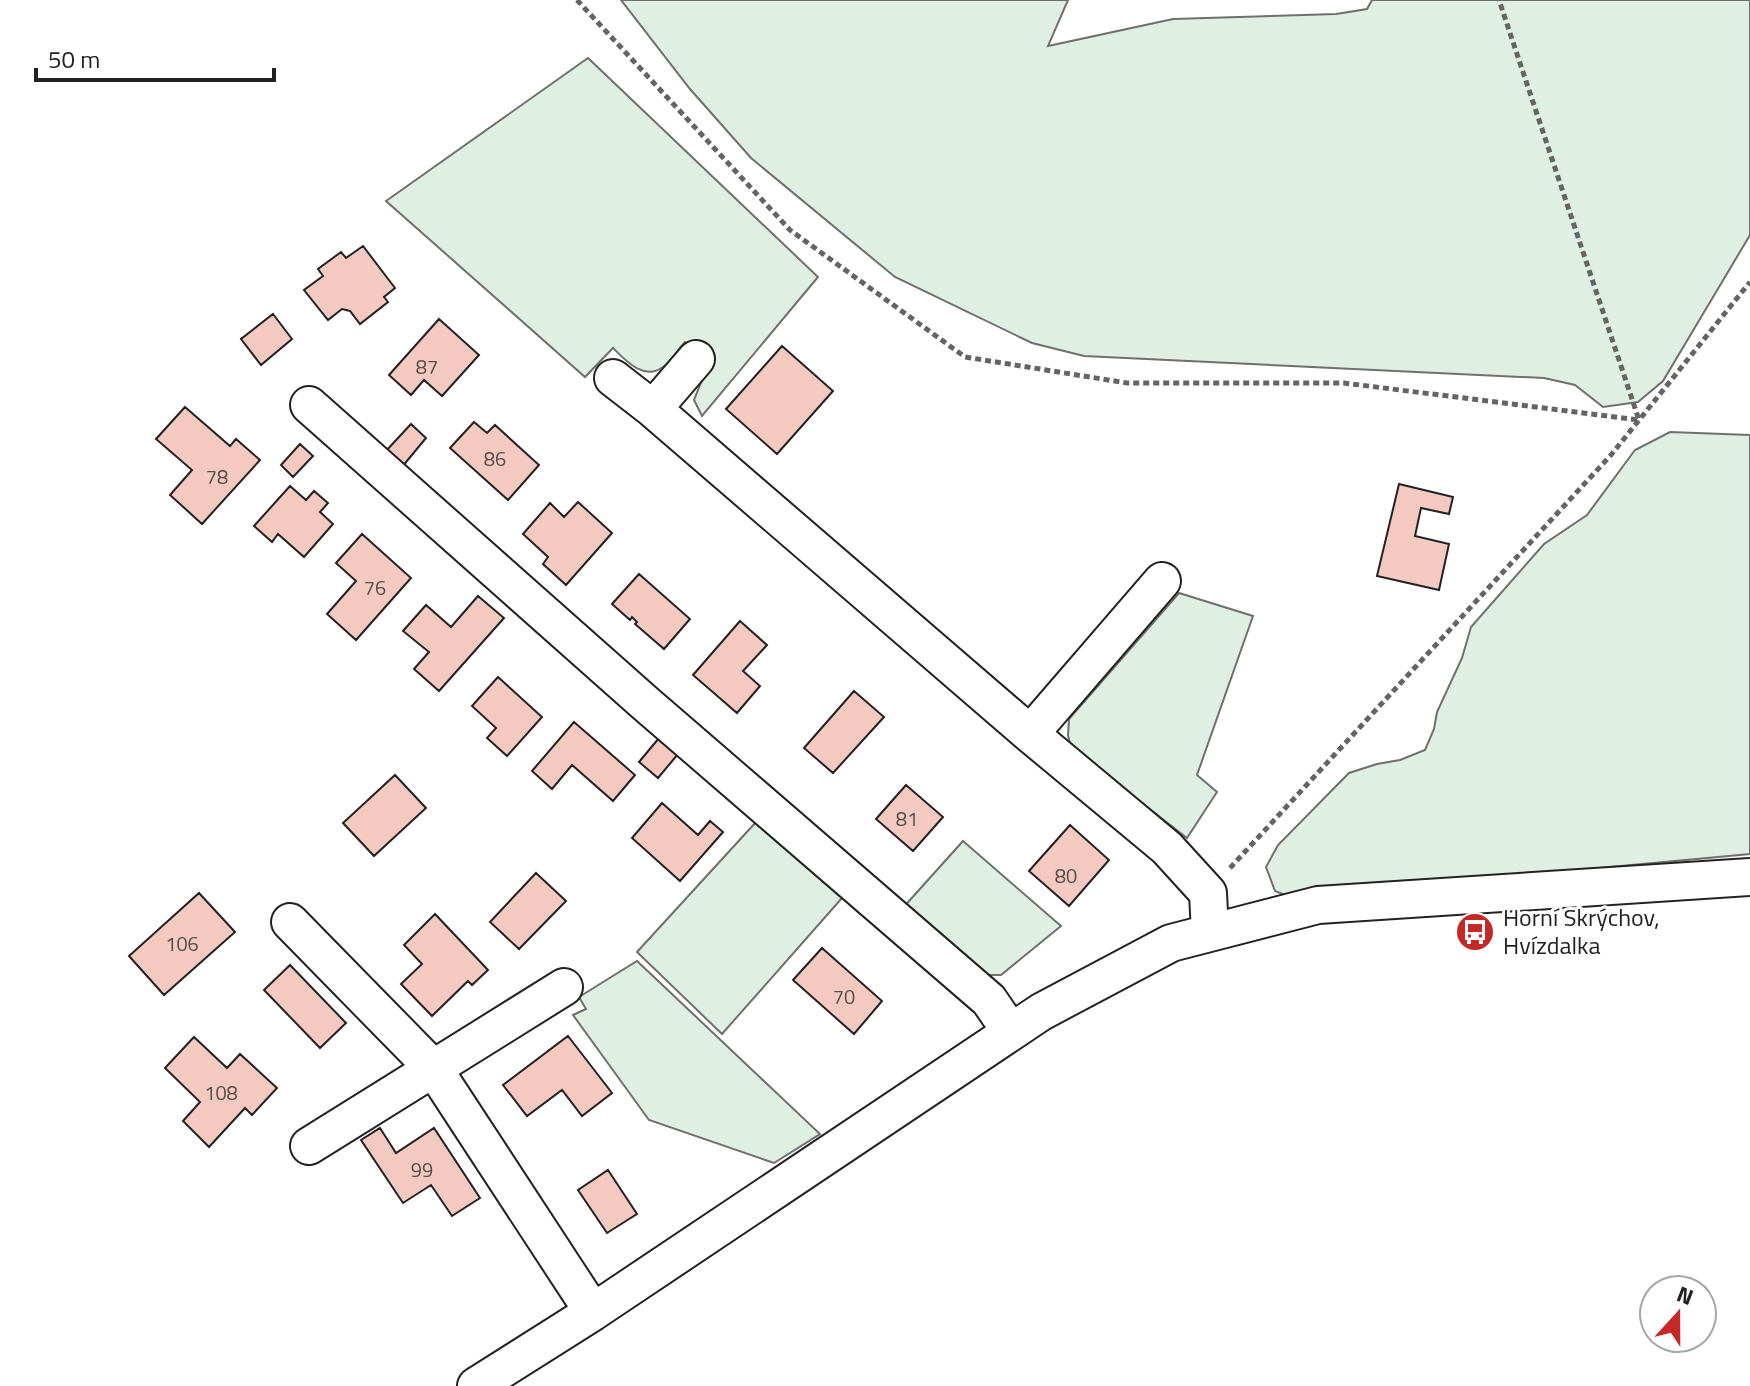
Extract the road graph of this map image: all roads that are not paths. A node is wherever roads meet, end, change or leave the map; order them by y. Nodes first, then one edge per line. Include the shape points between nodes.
1 (696, 359) dead end
2 (613, 378) dead end
3 (309, 405) dead end
4 (653, 409) junction
5 (1162, 581) dead end
6 (1030, 734) junction
7 (1750, 877) edge
8 (290, 922) dead end
9 (1210, 933) junction
10 (564, 987) dead end
11 (1011, 1032) junction
12 (434, 1069) junction
13 (309, 1146) dead end
14 (593, 1312) junction
15 (476, 1386) edge

1 - 4 street
2 - 4 street
3 - 11 street via 989,1000
4 - 6 street
5 - 6 street
6 - 9 street via 1167,848 1208,893
7 - 9 street via 1318,905
8 - 12 street
9 - 11 street via 1171,943
10 - 12 street
11 - 14 street
12 - 13 street
12 - 14 street
14 - 15 street

